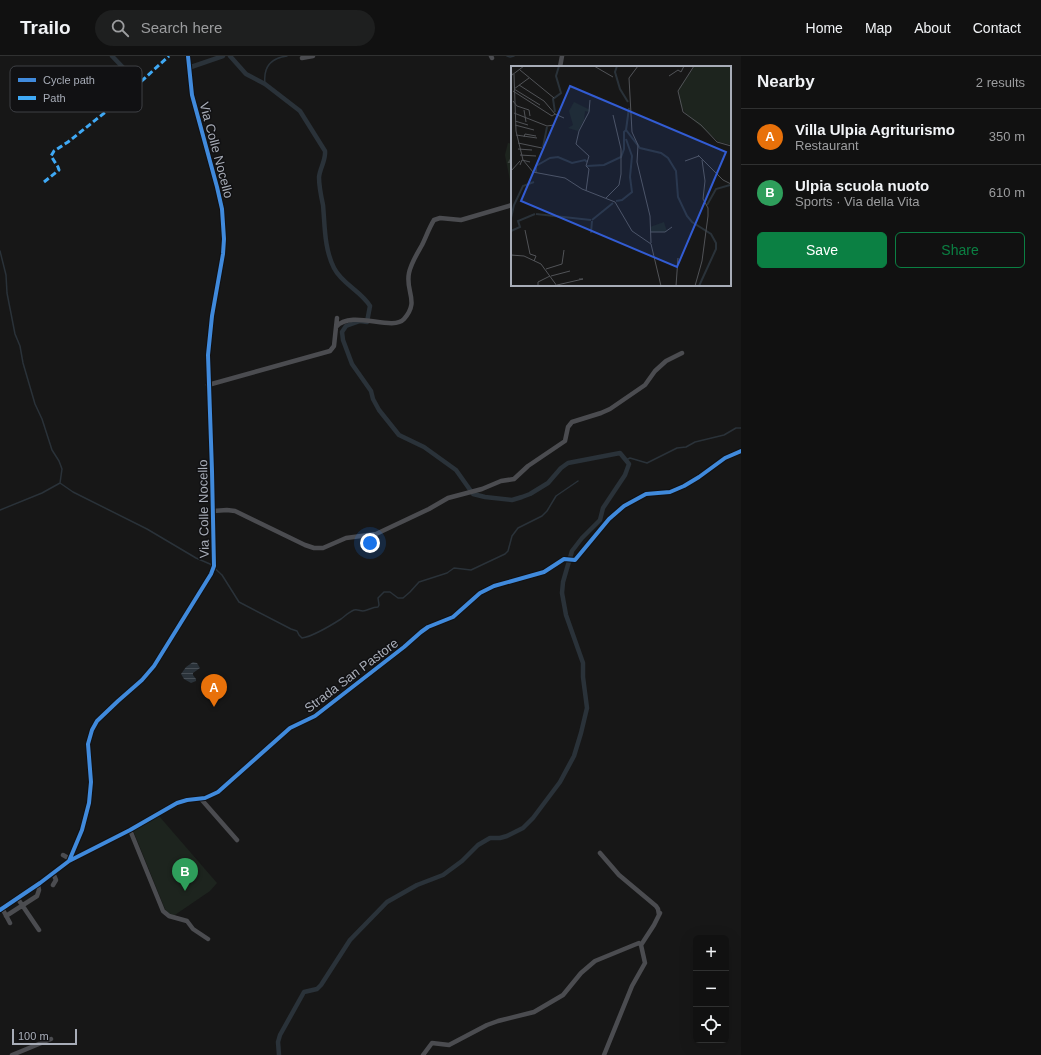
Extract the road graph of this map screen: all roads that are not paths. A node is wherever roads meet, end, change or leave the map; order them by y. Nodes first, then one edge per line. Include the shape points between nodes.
1 (188, 56) edge
2 (313, 56) edge
3 (562, 56) edge
4 (302, 58) dead end
5 (560, 66) edge
6 (511, 204) edge
7 (337, 318) dead end
8 (336, 327) junction
9 (682, 353) dead end
10 (208, 385) junction
11 (741, 451) edge
12 (213, 511) junction
13 (201, 799) junction
14 (130, 830) junction
15 (237, 840) dead end
16 (600, 853) dead end
17 (63, 855) dead end
18 (70, 860) junction
19 (53, 874) junction
20 (38, 885) junction
21 (53, 885) dead end
22 (18, 899) junction
23 (22, 905) junction
24 (1, 909) edge
25 (661, 910) dead end
26 (659, 915) junction
27 (6, 916) junction
28 (10, 923) dead end
29 (38, 930) dead end
30 (208, 939) dead end
31 (641, 945) junction
32 (51, 1039) dead end
33 (12, 1055) edge
34 (423, 1055) edge
35 (604, 1055) edge

1 - 10 street, Via Colle Nocello via 192,95 218,187 224,226 224,254 209,342
2 - 4 street
3 - 5 street
6 - 8 street via 461,220 434,220 410,270 408,281 412,303 401,321 387,323 359,320
7 - 8 street
8 - 10 street via 334,346 330,351
9 - 12 street via 663,364 646,384 610,409 572,422 564,442 516,478 448,498 381,532 314,548 235,511
10 - 12 street, Via Colle Nocello
11 - 13 street, Strada San Pastore via 725,458 684,486 670,492 646,494 624,506 609,519 576,559 562,560 541,573 492,587 476,596 452,618 424,630 315,716 290,728 220,791
12 - 18 street, Via Colle Nocello via 214,560 211,574 154,666 91,731 88,747 90,800
13 - 14 street, Strada San Pastore via 177,803
13 - 15 street
14 - 18 street, Strada San Pastore
14 - 30 street via 163,910 170,916 187,921 193,929
16 - 26 street via 619,875 656,906
17 - 18 street
18 - 19 street, Via Colle Nocello
19 - 20 street, Via Colle Nocello
19 - 21 street via 56,880
20 - 22 street, Via Colle Nocello
20 - 23 street via 38,894
22 - 23 street
22 - 24 street, Via Colle Nocello
23 - 27 street
23 - 29 street
24 - 27 street
25 - 26 street
26 - 31 street
27 - 28 street
31 - 34 street via 639,943 595,961 563,995 534,1012 487,1025 449,1045 432,1043
31 - 35 street via 645,962 632,986
32 - 33 street

